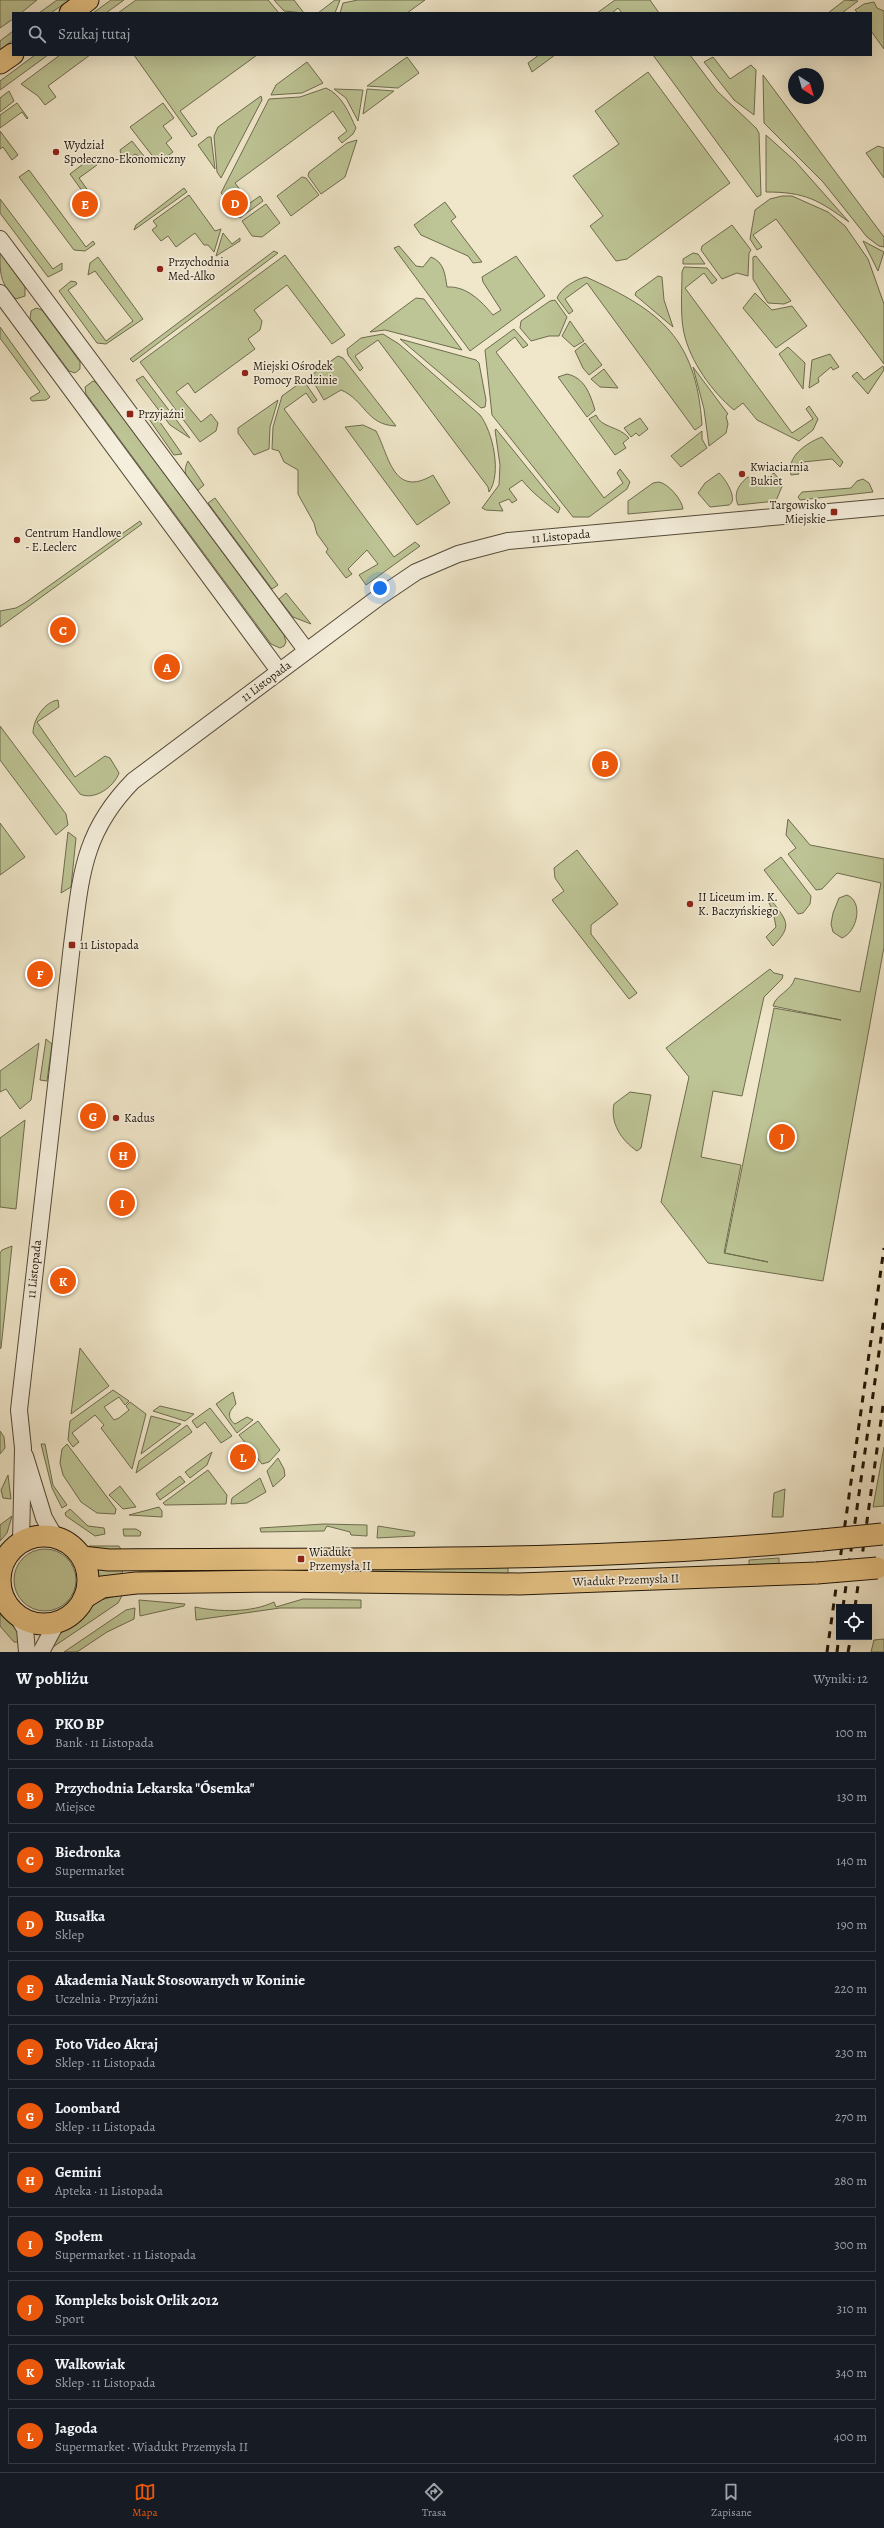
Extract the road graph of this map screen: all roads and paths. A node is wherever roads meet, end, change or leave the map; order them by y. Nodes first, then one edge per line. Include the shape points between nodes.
1 (88, 0) edge
2 (71, 12) edge
3 (12, 55) edge
4 (0, 63) edge
5 (0, 239) edge
6 (0, 293) edge
7 (884, 507) edge
8 (306, 650) junction
9 (279, 671) junction
10 (23, 1448) junction
11 (883, 1534) edge
12 (55, 1537) junction
13 (10, 1550) edge
14 (82, 1557) junction
15 (880, 1567) edge
16 (1, 1592) edge
17 (84, 1598) junction
18 (16, 1614) junction
19 (57, 1622) junction
20 (27, 1652) edge
21 (41, 1652) edge

1 - 2 main road
3 - 4 main road
5 - 8 street
6 - 9 street
7 - 8 street, 11 Listopada via 501,543 458,554 416,572
8 - 9 street, 11 Listopada
9 - 10 street, 11 Listopada via 132,781 111,804 99,823 89,848 81,877 72,945 24,1359 19,1410
10 - 12 street, 11 Listopada via 44,1518
10 - 13 street, 11 Listopada
11 - 14 main road, bridge via 734,1548 519,1557 115,1560
12 - 13 main road via 33,1537
12 - 14 main road via 75,1548
13 - 16 main road via 1,1572
14 - 17 main road via 88,1577
15 - 17 main road, Wiadukt Przemysła II, bridge via 817,1574 520,1584 136,1582 102,1587
16 - 18 main road
17 - 19 main road via 73,1613
18 - 19 main road via 36,1623
18 - 20 street via 25,1628
19 - 21 street

